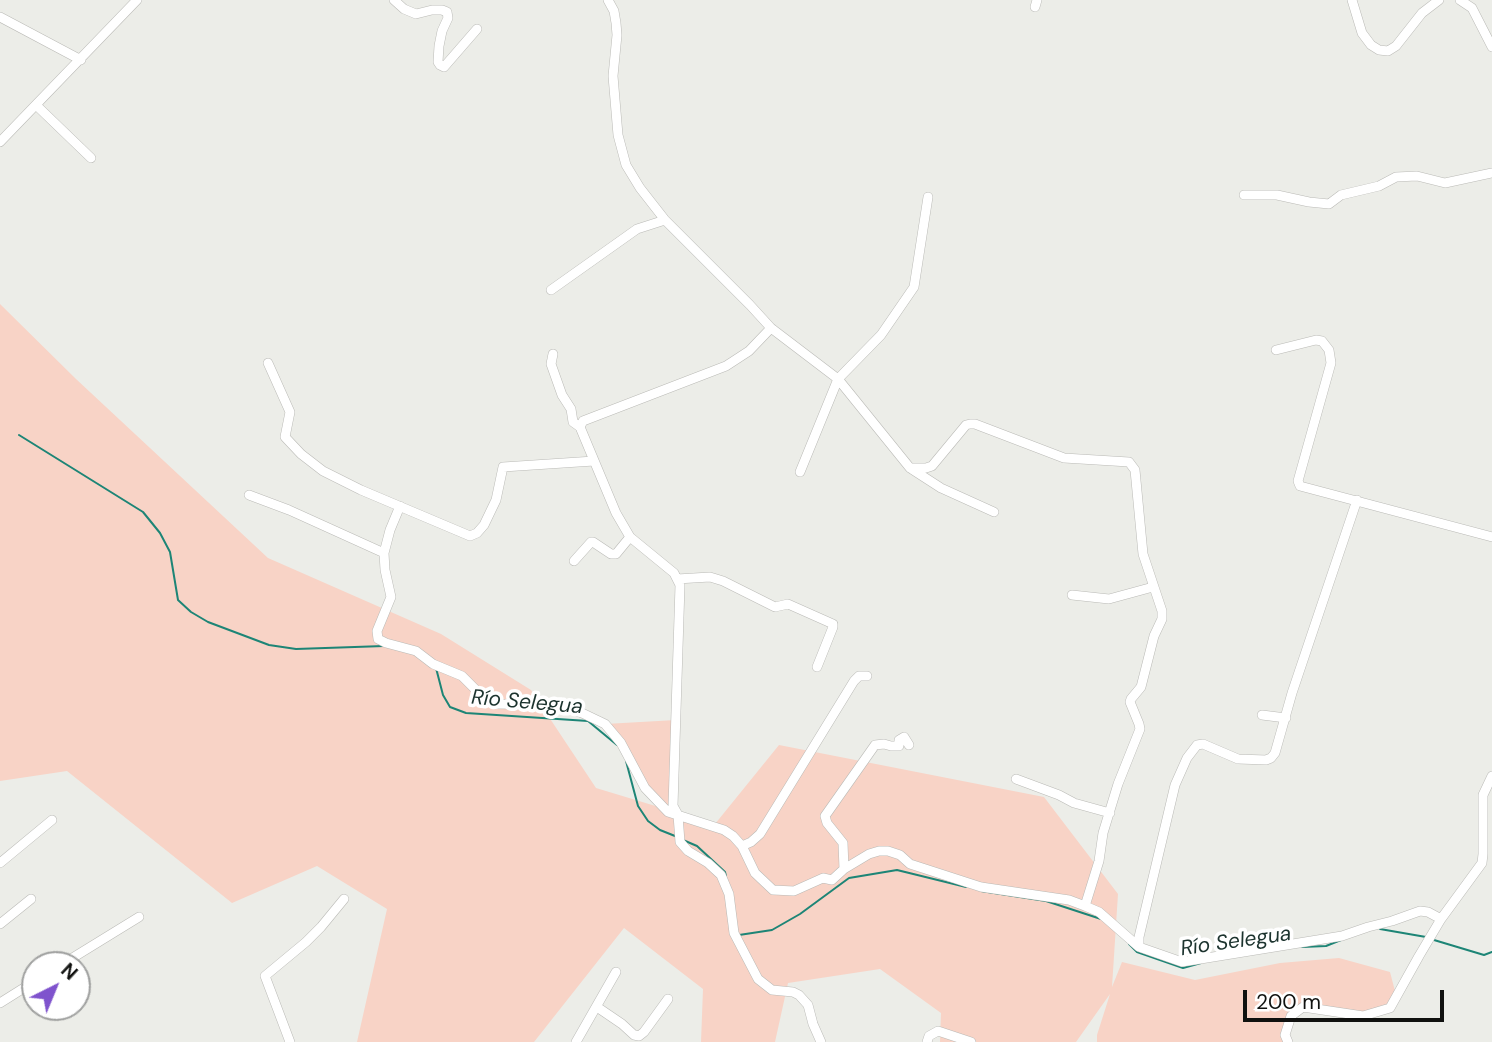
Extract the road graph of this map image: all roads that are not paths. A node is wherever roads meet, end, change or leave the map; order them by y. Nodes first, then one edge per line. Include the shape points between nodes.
1 (136, 0) edge
2 (394, 0) edge
3 (608, 0) edge
4 (1352, 0) edge
5 (1439, 0) edge
6 (1460, 0) edge
7 (0, 17) edge
8 (477, 29) dead end
9 (1492, 47) edge
10 (81, 60) junction
11 (36, 105) junction
12 (0, 142) edge
13 (91, 158) dead end
14 (1492, 173) edge
15 (1244, 195) dead end
16 (928, 197) dead end
17 (664, 220) junction
18 (551, 290) dead end
19 (771, 328) junction
20 (1276, 350) dead end
21 (553, 354) dead end
22 (268, 363) dead end
23 (838, 379) junction
24 (580, 427) junction
25 (594, 461) junction
26 (910, 468) junction
27 (800, 472) dead end
28 (249, 495) dead end
29 (1357, 500) junction
30 (400, 506) junction
31 (994, 512) dead end
32 (630, 537) junction
33 (1492, 537) edge
34 (384, 553) junction
35 (575, 561) dead end
36 (677, 579) junction
37 (1153, 587) junction
38 (1072, 595) dead end
39 (817, 667) dead end
40 (867, 676) dead end
41 (1262, 715) dead end
42 (1286, 718) junction
43 (909, 745) dead end
44 (1492, 776) edge
45 (1016, 779) dead end
46 (1110, 813) junction
47 (678, 815) junction
48 (52, 820) dead end
49 (742, 846) junction
50 (0, 863) edge
51 (844, 870) junction
52 (31, 899) dead end
53 (344, 900) dead end
54 (1085, 906) junction
55 (139, 917) dead end
56 (1441, 919) junction
57 (0, 924) edge
58 (1139, 947) junction
59 (84, 951) edge
60 (616, 972) dead end
61 (21, 990) edge
62 (668, 999) dead end
63 (0, 1003) edge
64 (597, 1007) junction
65 (290, 1042) edge
66 (576, 1042) edge
67 (821, 1042) edge
68 (927, 1042) edge
69 (971, 1042) edge
70 (1288, 1042) edge

1 - 10 street
2 - 8 street via 416,14 447,12 438,62 444,67
3 - 17 street via 617,35 613,76 618,135 626,165
4 - 5 street via 1371,46 1388,51
6 - 9 street via 1472,8
7 - 10 street
10 - 11 street
11 - 12 street
11 - 13 street
14 - 15 street via 1445,183 1417,176 1396,177 1341,195 1329,204
16 - 23 street via 914,287 881,335
17 - 18 street via 637,229
17 - 19 street
19 - 23 street
19 - 24 street via 726,366 583,421
20 - 29 street via 1317,340 1329,350 1331,363 1298,483
21 - 24 street via 554,374 571,409 572,422
22 - 30 street via 290,412 287,440 323,471
23 - 26 street
23 - 27 street
24 - 25 street
25 - 30 street via 503,467 496,500 484,525 470,536
25 - 32 street
26 - 31 street
26 - 37 street via 932,466 970,424 1064,458 1129,462 1136,470 1143,554
28 - 34 street
29 - 33 street
29 - 42 street
30 - 34 street
32 - 35 street via 616,554 591,542
32 - 36 street
34 - 47 street via 391,597 378,639 416,651 462,676 496,704 559,705 605,724 645,788 668,812
36 - 39 street via 710,577 775,607 788,604 833,624
36 - 47 street via 673,806
37 - 38 street via 1110,598
37 - 46 street via 1162,620 1141,687 1130,702 1140,729
40 - 49 street via 854,681 760,834
41 - 42 street
42 - 58 street via 1275,753 1266,760 1238,759 1203,744 1189,754 1175,785
43 - 51 street via 904,737 899,746 875,745 825,816 843,843
44 - 56 street via 1483,795 1482,863
45 - 46 street
46 - 54 street
47 - 49 street via 724,830
47 - 67 street via 680,838 688,851 722,875 734,933 758,979 772,990 799,995 808,1005
48 - 50 street
49 - 51 street via 755,873 773,890 794,891 823,878 832,880
51 - 54 street via 869,854 888,851 981,887
52 - 57 street
53 - 65 street via 313,935 265,976
54 - 58 street via 1099,912
55 - 59 street
56 - 58 street via 1420,911 1342,936 1182,962
56 - 70 street via 1391,1008 1363,1016 1303,1007 1291,1016 1285,1035
60 - 64 street
61 - 63 street
62 - 64 street via 639,1036
64 - 66 street
68 - 69 street via 938,1031

